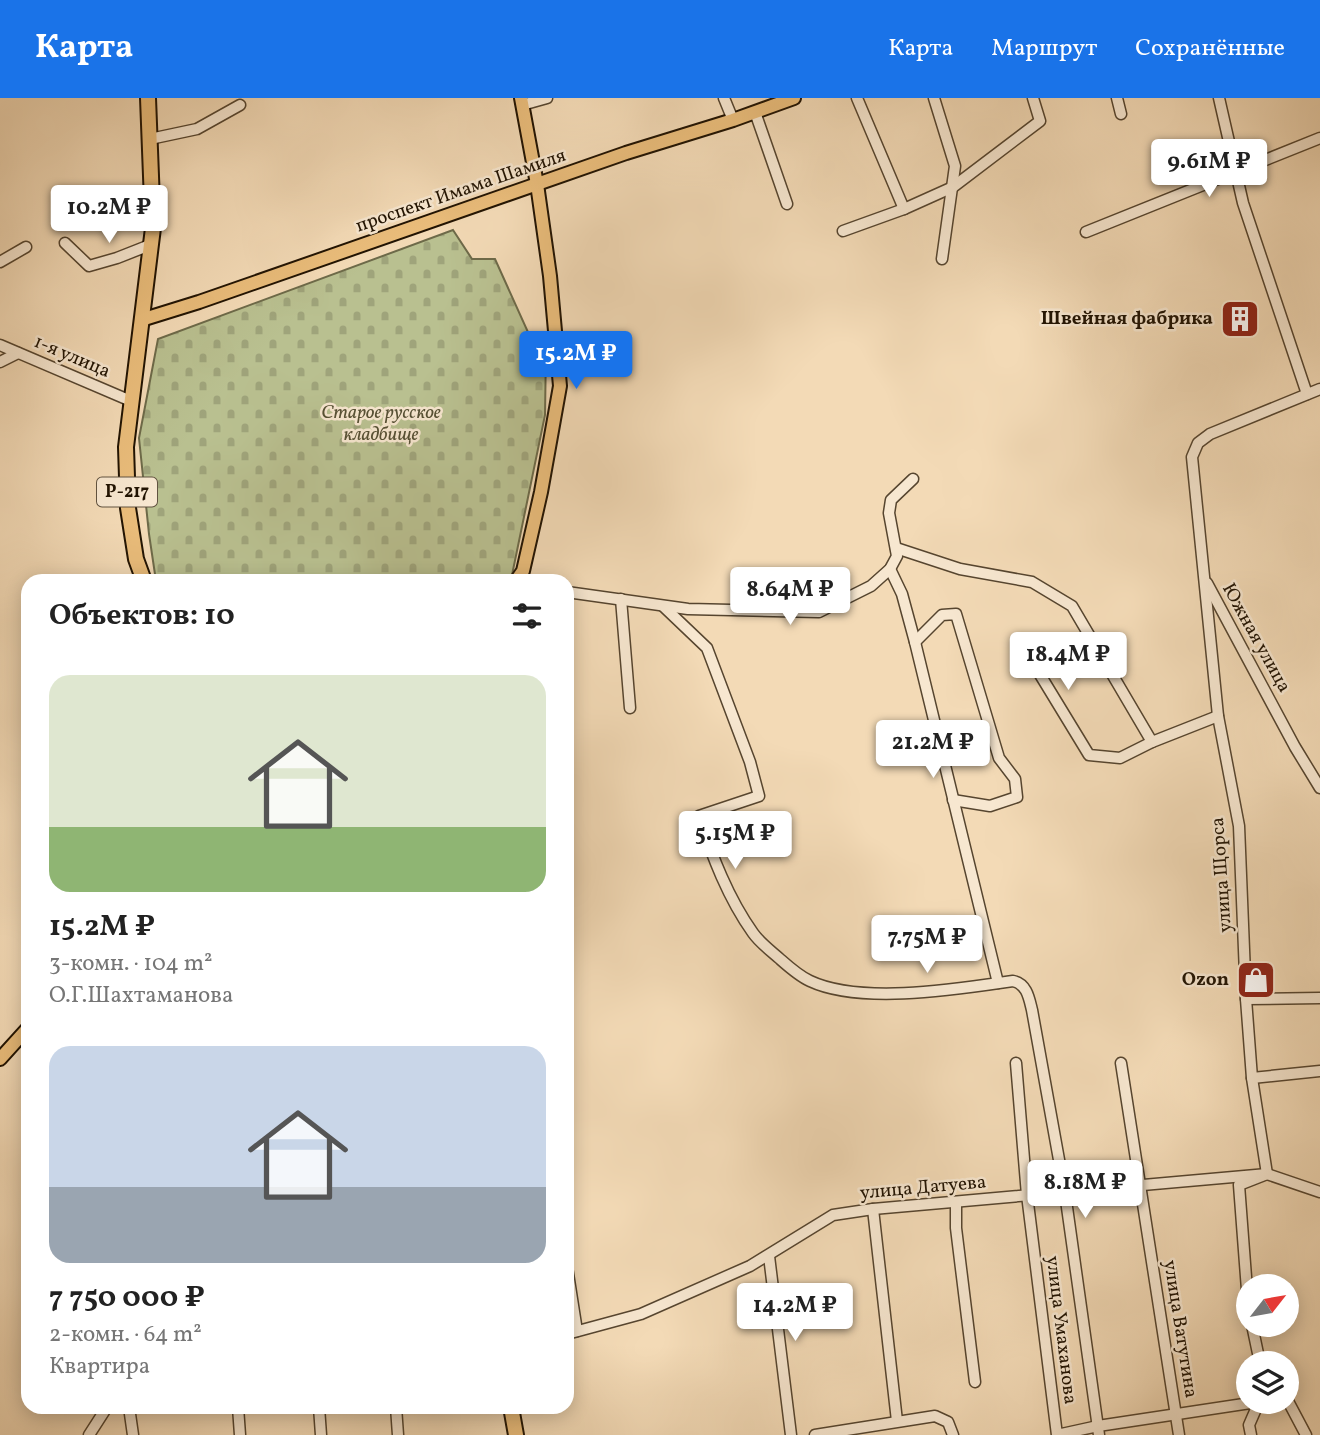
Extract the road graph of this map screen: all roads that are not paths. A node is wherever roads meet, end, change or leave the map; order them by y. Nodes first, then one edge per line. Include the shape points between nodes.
1 (148, 98) edge
2 (547, 98) edge
3 (724, 98) edge
4 (794, 98) edge
5 (857, 98) edge
6 (934, 98) edge
7 (1033, 98) edge
8 (1117, 98) edge
9 (1219, 98) edge
10 (521, 101) edge
11 (240, 105) dead end
12 (755, 112) junction
13 (1121, 114) dead end
14 (733, 120) junction
15 (1320, 138) edge
16 (150, 139) junction
17 (1237, 171) junction
18 (537, 184) junction
19 (953, 187) junction
20 (787, 204) dead end
21 (904, 209) junction
22 (843, 231) dead end
23 (1086, 232) dead end
24 (65, 243) dead end
25 (150, 245) junction
26 (26, 247) dead end
27 (942, 259) dead end
28 (0, 262) edge
29 (141, 320) junction
30 (0, 345) edge
31 (18, 353) junction
32 (0, 362) edge
33 (1320, 389) edge
34 (1307, 394) junction
35 (131, 401) junction
36 (913, 479) dead end
37 (896, 548) junction
38 (890, 569) junction
39 (141, 574) edge
40 (522, 574) edge
41 (1204, 578) junction
42 (574, 593) edge
43 (621, 598) junction
44 (664, 607) junction
45 (915, 642) junction
46 (1022, 645) dead end
47 (630, 708) dead end
48 (1218, 716) junction
49 (1152, 743) junction
50 (1320, 788) edge
51 (953, 800) junction
52 (998, 983) junction
53 (1320, 998) edge
54 (1246, 999) junction
55 (21, 1036) edge
56 (0, 1059) edge
57 (1016, 1063) dead end
58 (1121, 1063) dead end
59 (1320, 1071) edge
60 (1252, 1078) junction
61 (1267, 1174) junction
62 (1141, 1186) junction
63 (1320, 1192) edge
64 (1065, 1193) junction
65 (1027, 1195) junction
66 (956, 1202) junction
67 (873, 1209) junction
68 (769, 1256) junction
69 (1246, 1274) edge
70 (574, 1331) edge
71 (975, 1382) dead end
72 (1236, 1405) edge
73 (102, 1414) edge
74 (130, 1414) edge
75 (238, 1414) edge
76 (320, 1414) edge
77 (396, 1414) edge
78 (512, 1414) edge
79 (1253, 1414) edge
80 (1294, 1414) edge
81 (1175, 1415) junction
82 (897, 1421) junction
83 (1099, 1431) edge
84 (89, 1435) edge
85 (133, 1435) edge
86 (240, 1435) edge
87 (321, 1435) edge
88 (398, 1435) edge
89 (516, 1435) edge
90 (791, 1435) edge
91 (815, 1435) edge
92 (953, 1435) edge
93 (1057, 1435) edge
94 (1179, 1435) edge
95 (1251, 1435) edge
96 (1306, 1435) edge

1 - 16 highway, Р-217
2 - 10 street
3 - 14 street
4 - 12 main road, проспект Имама Шамиля
5 - 21 street
6 - 19 street via 955,166
7 - 19 street via 1040,121
8 - 13 street
9 - 17 street
10 - 18 main road
11 - 16 street via 197,130
12 - 14 main road, проспект Имама Шамиля
12 - 20 street
14 - 18 main road, проспект Имама Шамиля
15 - 17 street
16 - 25 highway, Р-217
17 - 23 street
17 - 34 street via 1243,203
18 - 29 main road, проспект Имама Шамиля
18 - 40 main road via 560,386
19 - 21 street
19 - 27 street
21 - 22 street
24 - 25 street via 89,265
25 - 29 highway, Р-217
26 - 28 street
29 - 35 highway, Р-217
30 - 31 street, 1-я улица
31 - 32 street
31 - 35 street, 1-я улица
33 - 34 street
34 - 41 street, улица Щорса via 1210,433 1198,443 1192,457
35 - 39 highway, Р-217 via 126,447 128,508
36 - 37 street via 891,500
37 - 38 street
37 - 49 street via 960,569 1031,582 1072,606
38 - 44 street via 872,586 819,612
38 - 45 street
41 - 48 street, улица Щорса
41 - 50 street, Южная улица
42 - 43 street
43 - 44 street
43 - 47 street
44 - 52 street via 707,649 750,762 759,796 699,816 716,867 753,934 811,982 853,991 896,993
45 - 51 street
45 - 51 street via 942,615 956,614 999,758 1015,779 1017,797 990,806
46 - 49 street via 1088,755 1120,758
48 - 49 street
48 - 54 street, улица Щорса via 1239,826
51 - 52 street
52 - 64 street via 1013,981 1026,991
53 - 54 street
54 - 60 street, улица Щорса
55 - 56 main road
57 - 65 street, улица Умаханова
58 - 62 street, улица Ватутина
59 - 60 street
60 - 61 street, улица Щорса
61 - 62 street, улица Датуева
61 - 63 street, улица Датуева
61 - 69 street via 1239,1185
62 - 64 street, улица Датуева
62 - 81 street, улица Ватутина
64 - 65 street, улица Датуева
64 - 83 street
65 - 66 street, улица Датуева
65 - 93 street, улица Умаханова
66 - 67 street, улица Датуева
66 - 71 street
67 - 68 street, улица Датуева via 833,1215
67 - 82 street
68 - 70 street, улица Датуева via 641,1314
68 - 90 street
72 - 81 street
73 - 84 street
74 - 85 street
75 - 86 street
76 - 87 street
77 - 88 street
78 - 89 highway
79 - 95 street
80 - 96 street
81 - 83 street
81 - 94 street, улица Ватутина
82 - 91 street
82 - 92 street via 941,1417
83 - 93 street

